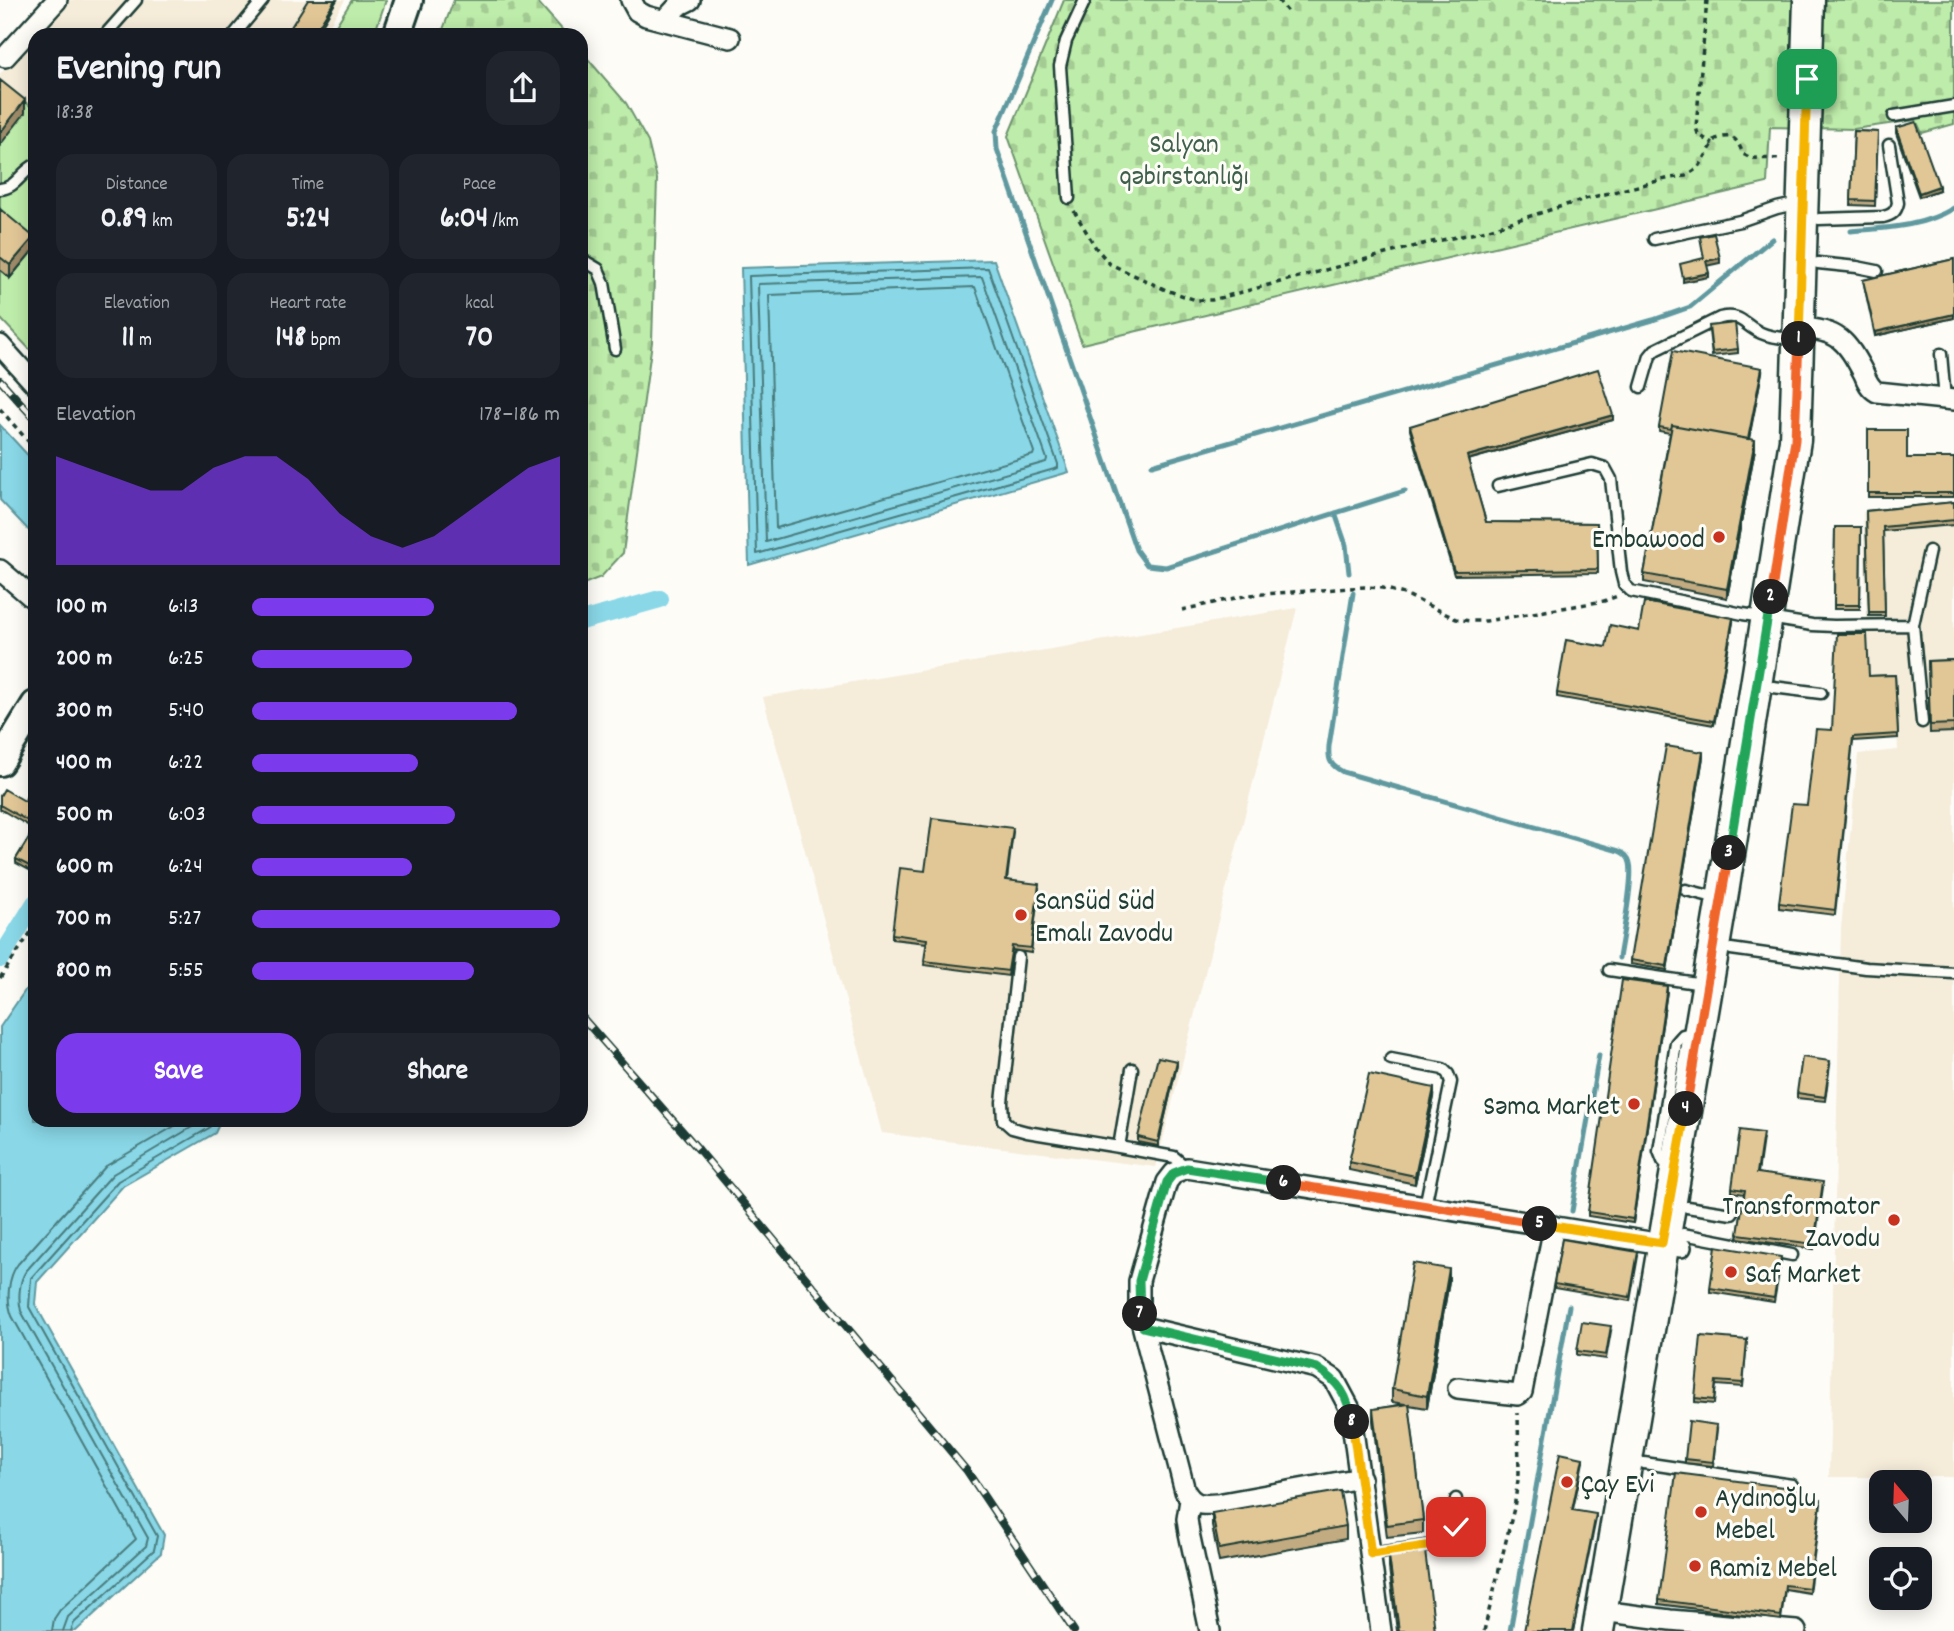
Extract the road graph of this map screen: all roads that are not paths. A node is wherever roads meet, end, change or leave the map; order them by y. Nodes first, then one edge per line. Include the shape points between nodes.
1 (57, 0) edge
2 (136, 0) edge
3 (263, 0) edge
4 (410, 0) edge
5 (631, 0) edge
6 (690, 0) edge
7 (1084, 0) edge
8 (1810, 0) edge
9 (1824, 0) edge
10 (666, 19) junction
11 (31, 28) edge
12 (110, 28) edge
13 (240, 28) edge
14 (400, 28) edge
15 (28, 32) edge
16 (730, 38) dead end
17 (5, 57) dead end
18 (1954, 106) edge
19 (1894, 116) dead end
20 (1889, 145) dead end
21 (28, 169) edge
22 (0, 190) edge
23 (1069, 198) road end
24 (1811, 211) junction
25 (1654, 239) dead end
26 (588, 263) edge
27 (1818, 264) junction
28 (1877, 271) dead end
29 (1805, 332) junction
30 (0, 345) edge
31 (615, 349) dead end
32 (1941, 354) dead end
33 (28, 376) edge
34 (1640, 387) dead end
35 (1950, 399) edge
36 (1498, 486) dead end
37 (1929, 551) dead end
38 (0, 570) edge
39 (28, 594) edge
40 (1775, 618) junction
41 (1913, 625) junction
42 (1773, 687) junction
43 (1821, 693) dead end
44 (28, 718) edge
45 (1922, 722) dead end
46 (0, 762) edge
47 (1686, 890) dead end
48 (1722, 898) junction
49 (1731, 949) junction
50 (1018, 957) dead end
51 (1609, 970) dead end
52 (1954, 973) edge
53 (1707, 984) junction
54 (1391, 1059) dead end
55 (1132, 1069) dead end
56 (1119, 1147) junction
57 (1187, 1168) junction
58 (1425, 1206) junction
59 (1732, 1214) dead end
60 (1554, 1226) junction
61 (1678, 1233) junction
62 (1791, 1255) dead end
63 (1143, 1327) junction
64 (1458, 1388) dead end
65 (1644, 1462) junction
66 (1361, 1478) junction
67 (1792, 1485) edge
68 (1457, 1499) dead end
69 (1190, 1500) junction
70 (1371, 1554) junction
71 (1609, 1621) edge
72 (1718, 1628) edge
73 (1210, 1631) edge
74 (1381, 1631) edge
75 (1796, 1631) edge

1 - 11 street
2 - 12 lane
3 - 13 lane
4 - 14 main road
5 - 10 street via 646,16
6 - 10 street
7 - 23 lane via 1060,66
8 - 24 main road via 1805,159
9 - 24 main road
10 - 16 street
15 - 17 street
18 - 19 lane
20 - 24 lane via 1897,210 1883,218
21 - 22 lane via 13,186
24 - 25 lane via 1777,208 1740,221
24 - 27 main road
24 - 29 main road
26 - 31 lane via 598,269 604,283
27 - 28 lane
27 - 29 main road
29 - 34 lane via 1761,333 1739,318 1720,318 1655,350
29 - 35 street via 1831,332 1851,350 1871,389 1877,392
29 - 40 main road
30 - 33 street
32 - 35 lane
36 - 40 lane via 1592,464 1605,468 1611,479 1624,584 1632,591
37 - 41 lane
38 - 39 street
40 - 41 lane via 1834,626
40 - 42 main road
40 - 48 main road
41 - 45 lane
42 - 43 lane
42 - 49 main road
44 - 46 main road
47 - 48 lane
48 - 53 main road
49 - 52 lane via 1866,968
49 - 61 main road
50 - 56 lane via 1003,1120 1027,1132
51 - 53 lane
53 - 61 main road via 1675,1170
54 - 58 lane via 1443,1069 1451,1082
55 - 56 lane
56 - 57 lane via 1174,1157
57 - 58 street
57 - 63 street via 1167,1182 1139,1281
58 - 60 street
59 - 61 lane
60 - 61 street
60 - 64 street via 1522,1392
61 - 62 lane
61 - 65 main road
61 - 71 main road
63 - 66 street via 1317,1368 1335,1379 1350,1409
63 - 69 street
65 - 67 lane
65 - 71 main road
66 - 69 street via 1217,1504
66 - 70 street
68 - 70 lane via 1456,1527 1447,1543
69 - 73 street via 1189,1533
70 - 74 street
71 - 72 street
72 - 75 street

